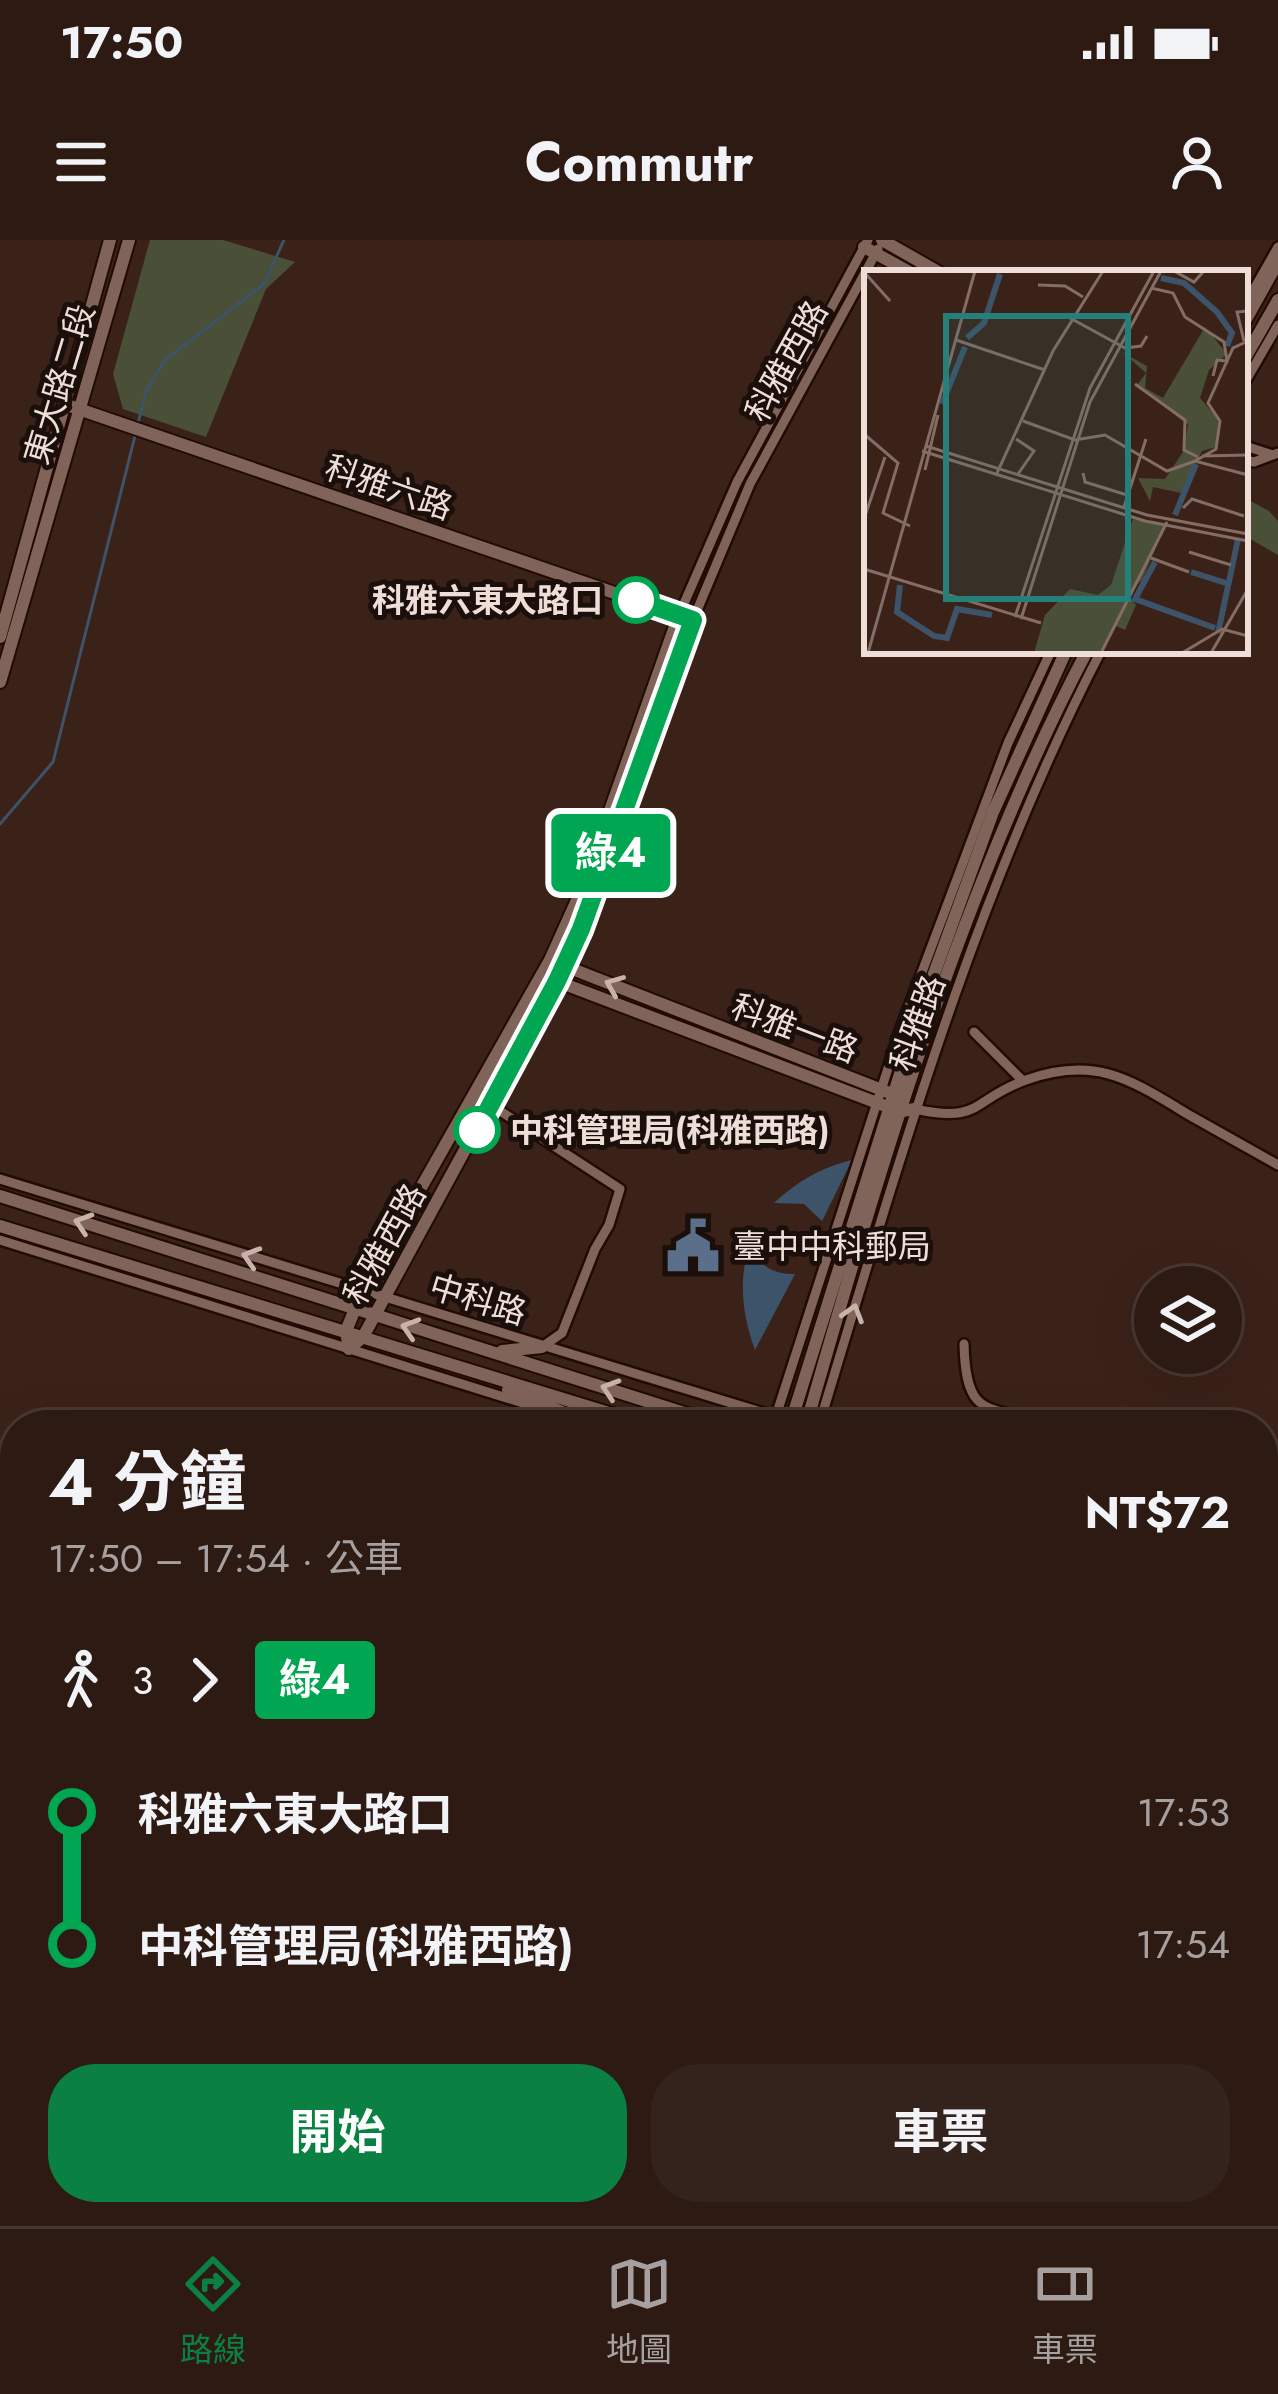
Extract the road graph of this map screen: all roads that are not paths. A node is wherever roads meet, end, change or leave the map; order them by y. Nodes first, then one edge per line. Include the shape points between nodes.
1 (110, 240) edge
2 (128, 240) edge
3 (876, 243) edge
4 (1278, 247) edge
5 (1278, 262) edge
6 (908, 270) edge
7 (934, 270) edge
8 (1248, 300) edge
9 (1278, 300) edge
10 (1248, 316) edge
11 (1278, 325) edge
12 (1248, 353) edge
13 (1248, 377) edge
14 (74, 407) junction
15 (686, 617) junction
16 (0, 637) edge
17 (1050, 654) edge
18 (1065, 654) edge
19 (1087, 654) edge
20 (1100, 654) edge
21 (0, 682) edge
22 (550, 960) junction
23 (565, 966) junction
24 (541, 975) junction
25 (557, 981) junction
26 (974, 1032) dead end
27 (1023, 1081) junction
28 (895, 1102) junction
29 (490, 1105) junction
30 (1278, 1165) edge
31 (0, 1180) edge
32 (0, 1196) edge
33 (0, 1226) edge
34 (0, 1240) edge
35 (362, 1292) junction
36 (384, 1299) junction
37 (355, 1311) junction
38 (375, 1317) junction
39 (346, 1331) junction
40 (363, 1337) junction
41 (964, 1344) dead end
42 (542, 1347) junction
43 (349, 1349) junction
44 (493, 1352) junction
45 (441, 1363) junction
46 (545, 1410) edge
47 (556, 1410) edge
48 (598, 1410) edge
49 (675, 1410) edge
50 (740, 1410) edge
51 (779, 1410) edge
52 (802, 1410) edge
53 (823, 1410) edge
54 (999, 1410) edge

1 - 14 street, 東大路二段
2 - 14 street, 東大路二段
3 - 6 street
3 - 7 street
3 - 15 street, 科雅西路 via 737,482
4 - 8 street
5 - 10 street
9 - 12 street
11 - 13 street
14 - 15 street, 科雅六路
14 - 16 street, 東大路二段
14 - 21 street, 東大路二段
15 - 22 street, 科雅西路
15 - 23 street, 科雅西路
17 - 28 street, 科雅路 via 953,883
18 - 28 street, 科雅路 via 993,812
19 - 28 street, 科雅路 via 1009,818
20 - 28 street, 科雅路
22 - 23 street, 科雅一路
22 - 24 street, 科雅西路
23 - 25 street, 科雅西路
28 -> 23 street, 科雅一路
24 - 25 street, 科雅一路
24 - 35 street, 科雅西路
25 - 28 street, 科雅一路
25 - 29 street, 科雅西路
26 - 27 street
27 - 28 street via 958,1116
27 - 30 street via 1064,1070 1117,1075
28 - 51 street, 科雅路
28 - 52 street, 科雅路
53 -> 28 street, 科雅路
29 - 36 street, 科雅西路
29 - 42 street via 620,1189 562,1333
35 -> 31 street, 中科路
37 -> 32 street, 中科路
33 - 39 street
34 - 43 street
35 - 36 street, 中科路
35 - 37 street, 科雅西路
36 - 38 street, 科雅西路
36 - 42 street, 中科路
37 - 38 street, 中科路
37 - 39 street, 科雅西路
38 - 40 street, 科雅西路
44 -> 38 street, 中科路
39 - 40 street
39 - 43 street, 科雅西路
40 - 43 street, 科雅西路
40 - 45 street
41 - 54 street via 969,1392
42 - 44 street
42 - 50 street, 中科路
43 - 46 street
49 -> 44 street, 中科路
45 - 47 street
45 - 48 street

